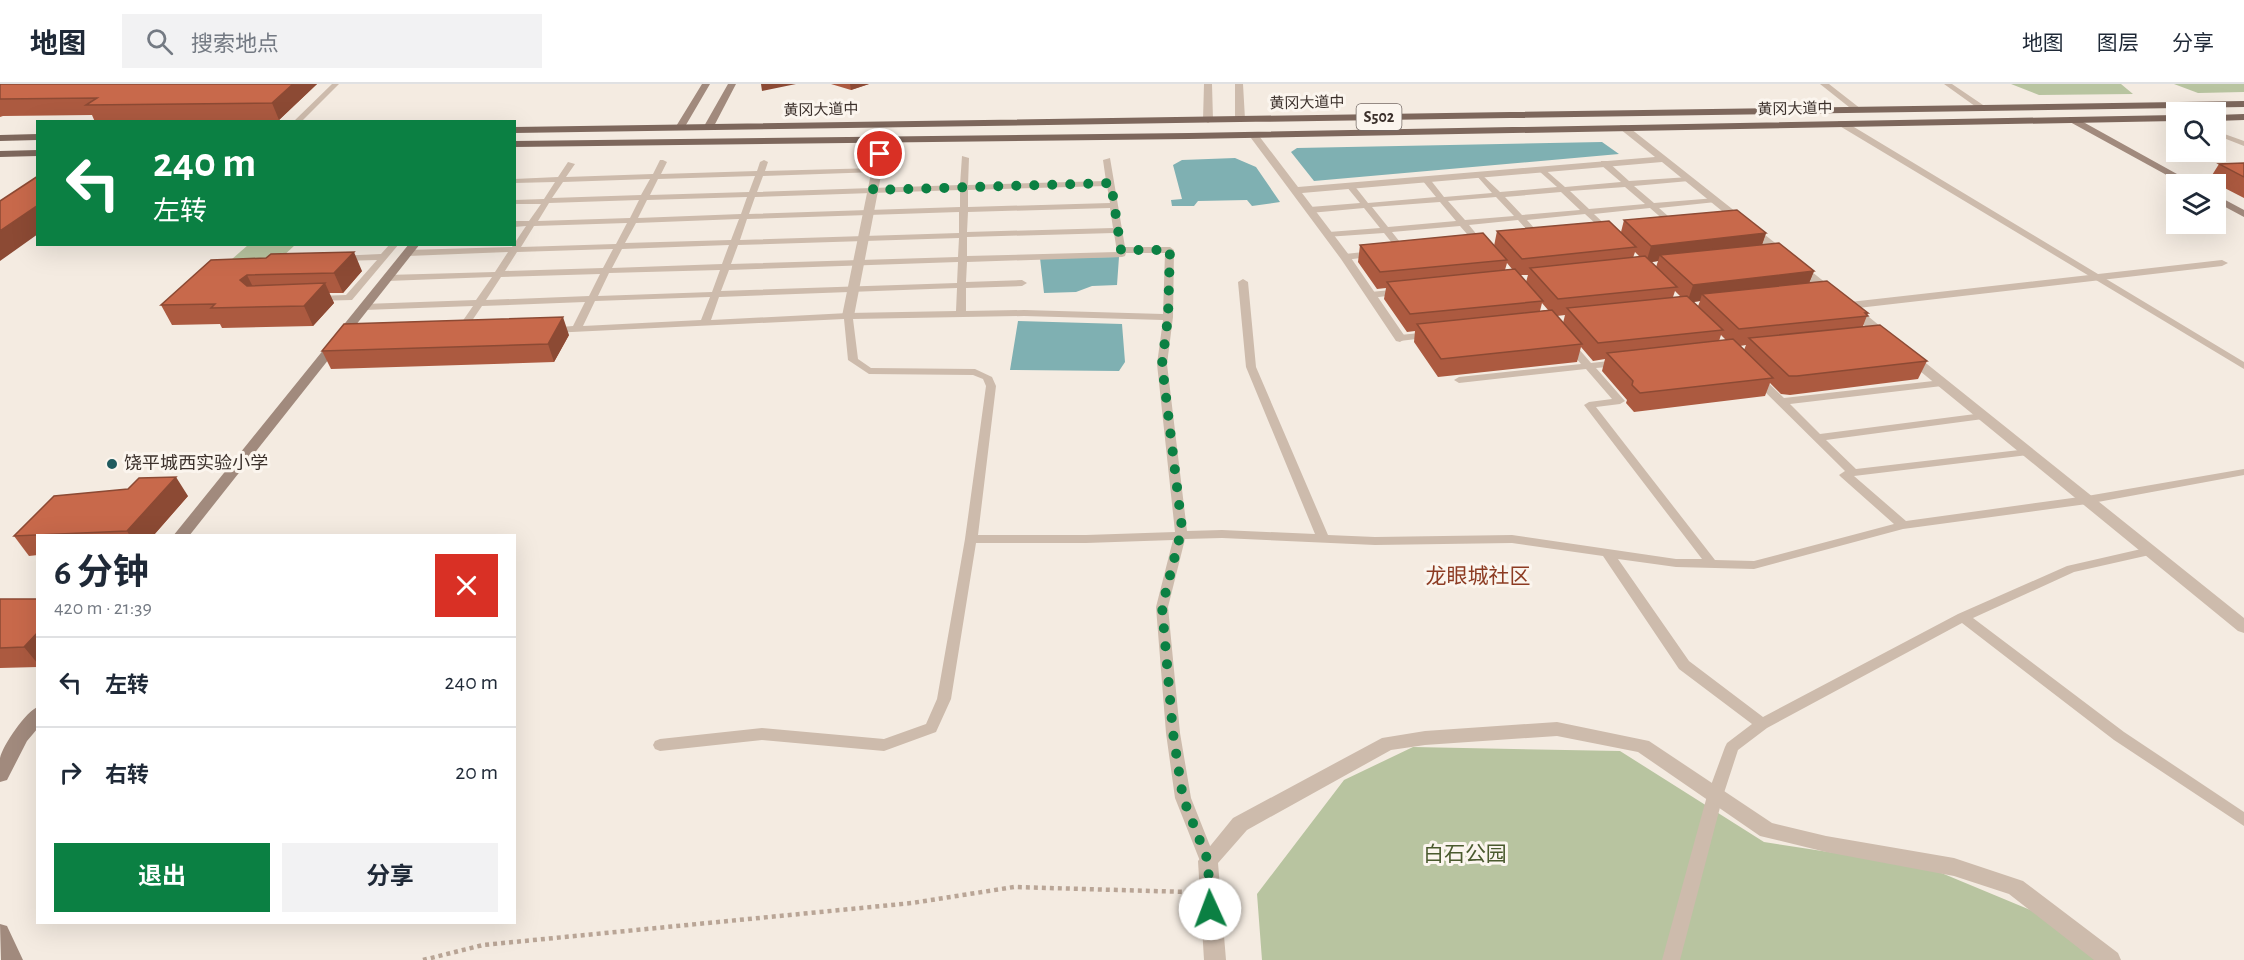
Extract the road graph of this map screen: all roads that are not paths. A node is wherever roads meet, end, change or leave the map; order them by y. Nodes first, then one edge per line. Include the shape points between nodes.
1 (336, 84) edge
2 (706, 84) edge
3 (732, 84) edge
4 (1208, 84) edge
5 (1239, 84) edge
6 (1824, 84) edge
7 (1947, 84) edge
8 (2244, 104) edge
9 (1982, 107) junction
10 (2008, 107) junction
11 (1857, 109) junction
12 (1611, 113) junction
13 (2244, 117) edge
14 (2226, 118) edge
15 (1240, 119) junction
16 (2166, 119) edge
17 (298, 120) edge
18 (1208, 120) junction
19 (2073, 120) junction
20 (2030, 121) junction
21 (1841, 123) junction
22 (934, 124) junction
23 (1623, 127) junction
24 (680, 128) junction
25 (708, 128) junction
26 (516, 130) edge
27 (1249, 134) junction
28 (36, 137) edge
29 (2226, 137) edge
30 (0, 138) edge
31 (931, 138) junction
32 (883, 139) junction
33 (516, 144) edge
34 (2244, 144) edge
35 (36, 153) edge
36 (0, 154) edge
37 (965, 158) dead end
38 (1662, 159) junction
39 (1107, 160) dead end
40 (663, 162) dead end
41 (764, 162) dead end
42 (1604, 163) junction
43 (571, 164) dead end
44 (1542, 169) junction
45 (877, 170) junction
46 (760, 174) junction
47 (1480, 174) junction
48 (2172, 174) edge
49 (655, 177) junction
50 (561, 180) junction
51 (1426, 180) junction
52 (1689, 180) junction
53 (516, 181) edge
54 (1111, 183) junction
55 (1628, 184) junction
56 (1350, 186) junction
57 (964, 187) junction
58 (873, 190) junction
59 (1296, 190) junction
60 (1563, 190) junction
61 (752, 194) junction
62 (1499, 195) junction
63 (644, 197) junction
64 (1442, 200) junction
65 (1716, 200) junction
66 (547, 201) junction
67 (516, 202) edge
68 (2226, 204) edge
69 (1114, 205) junction
70 (1367, 206) junction
71 (1652, 206) junction
72 (964, 210) junction
73 (1310, 210) junction
74 (869, 212) junction
75 (1587, 212) junction
76 (2244, 214) edge
77 (744, 216) junction
78 (1521, 218) junction
79 (632, 220) junction
80 (532, 223) junction
81 (1462, 223) junction
82 (516, 224) edge
83 (1686, 225) edge
84 (1674, 226) junction
85 (1664, 227) edge
86 (1118, 230) junction
87 (1387, 230) junction
88 (963, 234) junction
89 (1597, 234) edge
90 (1329, 235) junction
91 (864, 237) junction
92 (1551, 237) edge
93 (1539, 238) junction
94 (1528, 240) edge
95 (735, 241) junction
96 (1492, 243) edge
97 (619, 245) junction
98 (1475, 245) junction
99 (392, 246) edge
100 (411, 248) edge
101 (515, 249) junction
102 (1121, 250) junction
103 (1414, 250) edge
104 (1403, 251) junction
105 (1392, 252) edge
106 (1380, 254) edge
107 (384, 257) junction
108 (1345, 257) junction
109 (329, 258) edge
110 (962, 258) junction
111 (1493, 259) edge
112 (859, 261) junction
113 (2222, 263) dead end
114 (726, 266) junction
115 (606, 270) junction
116 (498, 274) junction
117 (2097, 277) junction
118 (387, 279) junction
119 (1243, 282) dead end
120 (1022, 283) dead end
121 (962, 285) junction
122 (854, 289) junction
123 (1407, 291) edge
124 (715, 294) junction
125 (1371, 295) junction
126 (303, 299) edge
127 (591, 299) junction
128 (480, 303) junction
129 (1846, 306) junction
130 (364, 307) junction
131 (961, 315) junction
132 (848, 316) junction
133 (1168, 317) junction
134 (705, 323) junction
135 (576, 329) junction
136 (540, 330) edge
137 (1557, 331) edge
138 (449, 333) edge
139 (460, 333) junction
140 (471, 333) edge
141 (1435, 334) edge
142 (1400, 338) joint
143 (1624, 362) edge
144 (1589, 366) junction
145 (2244, 366) edge
146 (1748, 368) edge
147 (1459, 380) dead end
148 (1942, 383) junction
149 (1781, 402) junction
150 (1983, 416) junction
151 (1817, 438) junction
152 (2028, 452) junction
153 (2244, 472) edge
154 (1853, 473) junction
155 (2087, 500) junction
156 (1903, 525) junction
157 (182, 534) edge
158 (1179, 535) junction
159 (1323, 538) junction
160 (971, 539) junction
161 (2150, 551) junction
162 (1608, 554) junction
163 (1712, 564) junction
164 (1963, 617) junction
165 (2244, 627) edge
166 (36, 717) edge
167 (1762, 724) junction
168 (660, 745) dead end
169 (0, 775) edge
170 (1715, 796) junction
171 (2244, 820) edge
172 (1208, 861) junction
173 (0, 933) edge
174 (12, 960) edge
175 (1215, 960) edge
176 (1671, 960) edge
177 (2110, 960) edge

1 - 17 lane
2 - 24 main road
3 - 25 main road
4 - 18 street
5 - 15 street
6 - 11 street
7 - 9 lane
8 - 10 main road, 黄冈大道中 / S502
9 - 10 main road, 黄冈大道中 / S502
9 - 11 main road, 黄冈大道中 / S502
10 - 20 main road
11 - 12 main road, 黄冈大道中 / S502
12 - 15 main road, 黄冈大道中 / S502
12 - 23 main road
13 - 14 main road
15 - 18 main road, 黄冈大道中 / S502
15 - 27 main road
16 - 19 main road, 黄冈大道中 / S502
18 - 22 main road, 黄冈大道中 / S502
19 - 20 main road, 黄冈大道中 / S502
19 - 48 main road
20 - 21 main road, 黄冈大道中 / S502
21 - 23 main road, 黄冈大道中 / S502
21 - 117 lane
22 - 25 main road, 黄冈大道中 / S502
22 - 31 main road
23 - 27 main road, 黄冈大道中 / S502
23 - 38 street
24 - 25 main road, 黄冈大道中 / S502
24 - 26 main road, 黄冈大道中 / S502
27 - 31 main road, 黄冈大道中 / S502
27 - 59 street
28 - 30 main road
29 - 34 lane
31 - 32 main road, 黄冈大道中 / S502
32 - 33 main road, 黄冈大道中 / S502
32 - 45 street
35 - 36 main road
37 - 57 lane
38 - 42 street
38 - 52 street
39 - 54 lane
40 - 49 lane
41 - 46 lane
42 - 44 street
42 - 55 lane
43 - 50 lane
44 - 47 street
44 - 60 lane
45 - 46 lane
45 - 58 street
46 - 49 lane
46 - 61 lane
47 - 51 street
47 - 62 lane
49 - 50 lane
49 - 63 lane
50 - 53 lane
50 - 66 lane
51 - 56 street
51 - 64 lane
52 - 55 lane
52 - 65 street
54 - 57 lane
54 - 69 lane
55 - 60 lane
55 - 71 lane
56 - 59 street
56 - 70 lane
57 - 58 lane
57 - 72 lane
58 - 61 lane
58 - 74 street
59 - 73 street
60 - 62 lane
60 - 75 lane
61 - 63 lane
61 - 77 lane
62 - 64 lane
62 - 78 lane
63 - 66 lane
63 - 79 lane
64 - 70 lane
64 - 81 lane
65 - 71 lane
65 - 129 street via 1824,293
66 - 67 lane
66 - 80 lane
68 - 76 main road
69 - 72 lane
69 - 86 lane
70 - 73 lane
70 - 87 lane
71 - 75 lane
71 - 84 lane
72 - 74 lane
72 - 88 lane
73 - 90 street
74 - 77 lane
74 - 91 street
75 - 78 lane
75 - 89 lane via 1614,235
77 - 79 lane
77 - 95 lane
78 - 81 lane
78 - 93 lane
79 - 80 lane
79 - 97 lane
80 - 82 lane
80 - 101 lane
81 - 87 lane
81 - 98 lane
83 - 84 lane
84 - 85 lane
86 - 88 lane
86 - 102 lane
87 - 90 lane
87 - 104 lane
88 - 91 lane
88 - 110 lane
90 - 108 street
91 - 95 lane
91 - 112 street
92 - 93 lane
93 - 94 lane
95 - 97 lane
95 - 114 lane
96 - 98 lane
97 - 101 lane
97 - 115 lane
98 - 111 lane
99 - 107 lane
100 - 101 lane
100 - 118 main road
101 - 116 lane
102 - 110 lane via 1122,254
102 - 133 lane via 1170,250
103 - 104 lane
104 - 105 lane
106 - 108 lane
107 - 109 lane
107 - 126 lane via 350,298
108 - 125 street
110 - 112 lane
110 - 121 lane
112 - 114 lane
112 - 122 street
113 - 117 street
114 - 115 lane
114 - 124 lane
115 - 116 lane
115 - 127 lane
116 - 118 lane
116 - 128 lane
117 - 129 street
117 - 145 lane
118 - 130 main road
119 - 159 lane via 1251,367
120 - 121 lane
121 - 122 lane
121 - 131 lane
122 - 124 lane
122 - 132 street
123 - 125 lane
124 - 127 lane
124 - 134 lane
125 - 142 street
127 - 128 lane
127 - 135 lane
128 - 130 lane
128 - 139 lane
129 - 148 street via 1879,337
130 - 157 main road via 345,337
131 - 132 lane
131 - 133 lane
132 - 134 lane
132 - 160 lane via 853,360 869,370 975,372 987,377 991,386
133 - 158 lane via 1162,364 1182,528
134 - 135 lane
135 - 136 lane
137 - 144 lane
138 - 139 lane
139 - 140 lane
141 - 142 lane
143 - 144 lane
144 - 147 lane
144 - 163 lane via 1620,401 1589,405
146 - 149 lane
148 - 149 lane
148 - 150 street
149 - 151 lane
150 - 151 lane
150 - 152 street
151 - 154 lane
152 - 154 lane
152 - 155 street
153 - 155 lane
154 - 156 lane via 1845,475
155 - 156 lane
155 - 161 street
156 - 163 lane via 1754,565
158 - 159 lane
158 - 160 lane
158 - 172 lane via 1162,607 1173,733 1183,798
159 - 162 lane via 1512,539
160 - 168 lane via 944,699 931,728 884,745 762,734
161 - 164 lane via 2071,569
161 - 165 street
162 - 163 lane
162 - 167 lane via 1684,665
164 - 167 lane
164 - 171 lane via 2119,736
166 - 169 main road
167 - 170 lane via 1732,747
170 - 172 street via 1643,746 1557,729 1425,738 1388,744 1324,776 1240,824
170 - 176 lane
170 - 177 street via 1767,830 1954,867 2016,887
172 - 175 street
173 - 174 main road

